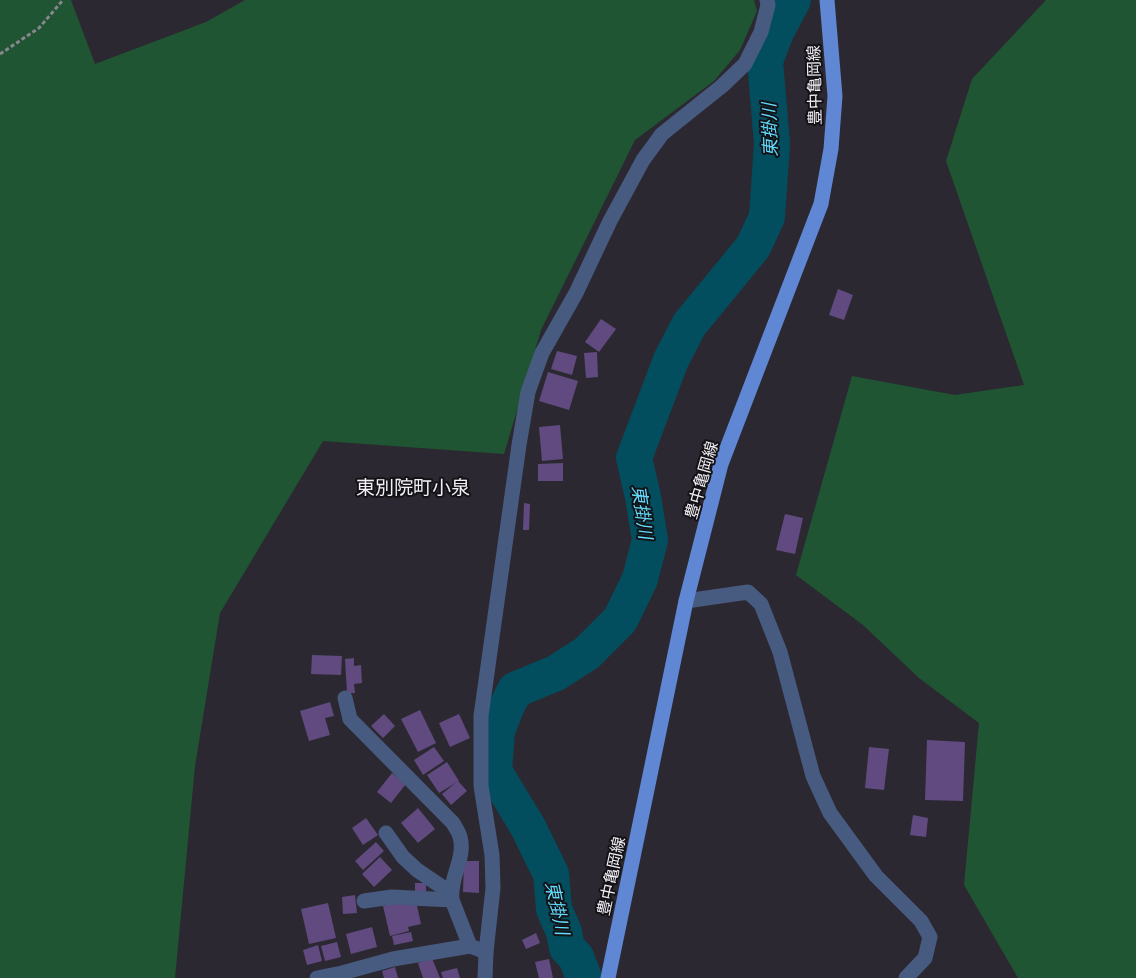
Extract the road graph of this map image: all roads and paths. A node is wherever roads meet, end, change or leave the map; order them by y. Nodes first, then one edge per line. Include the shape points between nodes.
1 (63, 0) edge
2 (767, 0) edge
3 (827, 0) edge
4 (0, 54) edge
5 (686, 601) junction
6 (345, 698) dead end
7 (386, 833) dead end
8 (452, 896) junction
9 (364, 901) dead end
10 (470, 946) junction
11 (486, 952) junction
12 (609, 972) edge
13 (317, 978) edge
14 (485, 978) edge
15 (906, 978) edge

1 - 4 path via 39,28
2 - 11 street via 761,32 745,64 662,134 643,160 542,353 528,392 481,716 481,786 492,855 493,888
3 - 5 main road, 豊中亀岡線 via 835,96 831,149 821,204 721,464
5 - 12 main road, 豊中亀岡線
5 - 15 street via 748,592 761,604 780,652 813,776 830,813 876,876 921,921 930,937 925,958
6 - 8 street via 350,719 453,823 460,838 461,853
7 - 8 street via 403,857
8 - 9 street
8 - 10 street
10 - 11 street
10 - 13 street via 393,959
11 - 14 street

